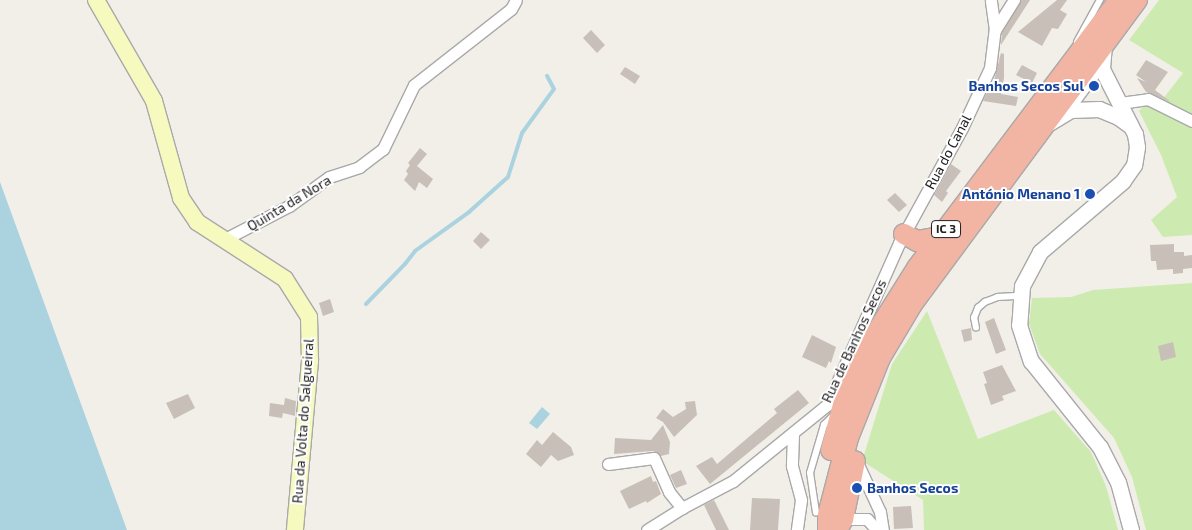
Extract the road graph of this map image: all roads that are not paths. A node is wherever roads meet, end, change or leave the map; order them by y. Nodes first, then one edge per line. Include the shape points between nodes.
1 (96, 0) edge
2 (516, 0) edge
3 (991, 0) edge
4 (1014, 0) edge
5 (1100, 0) edge
6 (1119, 0) edge
7 (1137, 0) edge
8 (995, 30) junction
9 (1104, 43) junction
10 (1068, 64) junction
11 (1102, 69) junction
12 (1120, 103) junction
13 (1070, 110) junction
14 (1192, 121) edge
15 (1129, 125) junction
16 (1040, 128) junction
17 (940, 237) junction
18 (225, 239) junction
19 (902, 239) junction
20 (917, 268) junction
21 (1020, 296) junction
22 (976, 328) dead end
23 (793, 434) junction
24 (848, 438) junction
25 (856, 458) junction
26 (608, 464) dead end
27 (682, 508) junction
28 (815, 521) edge
29 (836, 526) edge
30 (295, 530) edge
31 (647, 530) edge
32 (797, 530) edge
33 (877, 530) edge
34 (883, 530) edge
35 (1132, 530) edge

1 - 18 main road, Rua da Volta do Salgueiral via 154,101 181,198 197,222
2 - 18 street, Quinta da Nora via 511,9 414,85 383,149 359,167 328,178 289,206
3 - 8 street, Rua do Canal
4 - 8 street
5 - 10 lane via 1081,32
6 - 10 highway, IC 3
7 - 9 highway, IC 3
8 - 19 street, Rua do Canal via 990,68 962,128
9 - 11 street
9 - 16 highway, IC 3
10 - 17 highway, IC 3
11 - 12 street
11 - 13 lane
12 - 14 street via 1148,99
12 - 15 street
13 - 15 street via 1099,109
13 - 16 street
15 - 21 street via 1135,134 1137,147 1134,165 1123,181 1040,252
16 - 24 highway, IC 3 via 912,304 880,358
17 - 19 highway via 917,241
17 - 20 highway, IC 3
18 - 30 main road, Rua da Volta do Salgueiral via 285,279 310,317 310,361
19 - 20 highway via 910,249
19 - 23 street, Rua de Banhos Secos via 827,405
20 - 28 highway, IC 3 via 865,351 843,405
21 - 22 lane via 998,297 985,302 974,318
21 - 35 street via 1019,325 1032,362 1100,447 1118,482
23 - 27 street, Rua de Banhos Secos via 734,481
23 - 32 street via 792,466 801,500
24 - 25 highway
24 - 29 highway, IC 3 via 828,515
25 - 29 highway
25 - 34 street via 880,512
26 - 27 street via 654,458 669,492
27 - 31 street, Rua de Banhos Secos
29 - 33 street via 866,519

